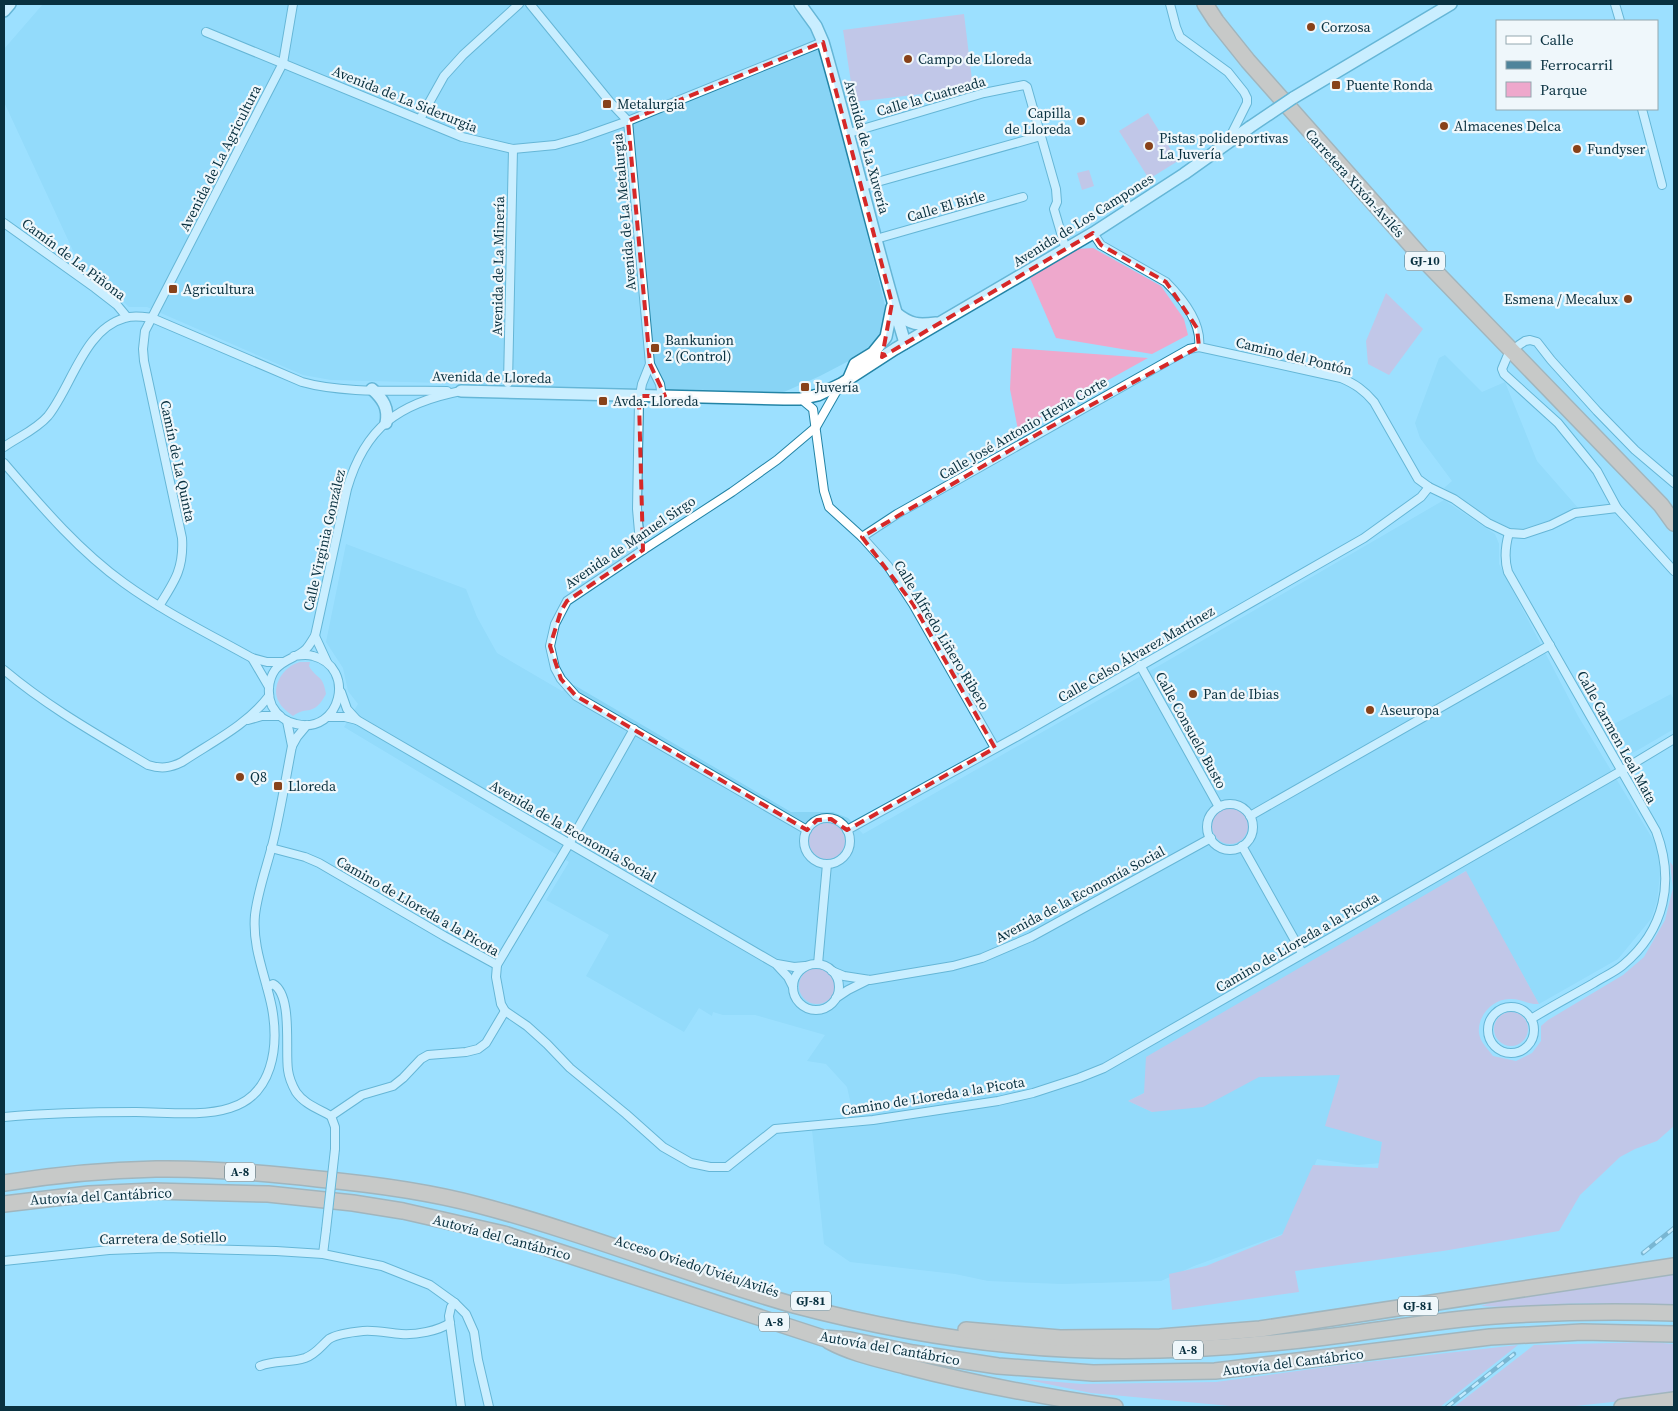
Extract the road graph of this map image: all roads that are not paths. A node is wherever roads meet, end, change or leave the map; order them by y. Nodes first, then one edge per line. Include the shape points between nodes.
1 (10, 4) edge
2 (293, 4) edge
3 (519, 4) edge
4 (530, 4) edge
5 (800, 4) edge
6 (1170, 4) edge
7 (1205, 4) edge
8 (1451, 4) edge
9 (1615, 4) edge
10 (4, 11) edge
11 (1620, 20) edge
12 (206, 32) dead end
13 (823, 42) junction
14 (283, 63) junction
15 (1642, 110) edge
16 (420, 119) junction
17 (628, 121) junction
18 (849, 133) junction
19 (1041, 136) junction
20 (1228, 142) junction
21 (513, 149) junction
22 (1662, 185) dead end
23 (863, 186) junction
24 (1023, 197) dead end
25 (4, 223) edge
26 (1093, 234) junction
27 (876, 239) junction
28 (1066, 250) junction
29 (894, 308) junction
30 (127, 317) junction
31 (152, 318) junction
32 (943, 322) junction
33 (906, 343) junction
34 (1519, 345) dead end
35 (1199, 347) junction
36 (1507, 358) dead end
37 (650, 364) junction
38 (845, 381) junction
39 (508, 384) dead end
40 (372, 389) junction
41 (461, 391) junction
42 (640, 396) junction
43 (662, 396) junction
44 (800, 399) junction
45 (386, 423) junction
46 (816, 427) junction
47 (4, 448) edge
48 (4, 462) edge
49 (1674, 483) edge
50 (1429, 487) junction
51 (1661, 505) junction
52 (1617, 508) junction
53 (1674, 514) edge
54 (1674, 523) edge
55 (1509, 533) junction
56 (862, 537) junction
57 (642, 550) junction
58 (1674, 571) edge
59 (159, 606) junction
60 (315, 636) junction
61 (1550, 645) junction
62 (294, 656) junction
63 (252, 658) junction
64 (282, 662) junction
65 (328, 664) junction
66 (1140, 665) junction
67 (4, 670) edge
68 (340, 685) junction
69 (269, 687) junction
70 (269, 696) junction
71 (280, 716) junction
72 (328, 717) junction
73 (246, 720) junction
74 (356, 720) junction
75 (287, 721) junction
76 (307, 725) junction
77 (634, 730) junction
78 (1674, 739) edge
79 (292, 746) junction
80 (995, 748) junction
81 (1621, 771) junction
82 (1219, 807) junction
83 (1250, 816) junction
84 (807, 830) junction
85 (847, 830) junction
86 (1211, 838) junction
87 (569, 844) junction
88 (1242, 846) junction
89 (271, 848) junction
90 (827, 864) junction
91 (1302, 953) junction
92 (776, 964) junction
93 (818, 964) junction
94 (498, 965) junction
95 (810, 965) junction
96 (832, 971) junction
97 (870, 980) junction
98 (267, 987) junction
99 (793, 987) junction
100 (836, 998) junction
101 (504, 1011) junction
102 (1531, 1019) junction
103 (331, 1116) junction
104 (4, 1117) edge
105 (4, 1183) edge
106 (4, 1204) edge
107 (474, 1204) junction
108 (323, 1254) junction
109 (4, 1261) edge
110 (1674, 1266) edge
111 (455, 1303) junction
112 (1674, 1313) edge
113 (450, 1323) junction
114 (1674, 1334) edge
115 (823, 1338) junction
116 (260, 1366) dead end
117 (1674, 1400) edge
118 (461, 1407) edge
119 (489, 1407) edge
120 (1115, 1407) edge
121 (1622, 1407) edge

1 - 10 street
2 - 14 street, Avenida de La Agricultura
3 - 16 street via 444,76
4 - 17 street, Avenida de La Metalurgia
5 - 13 street, Avenida de La Xuvería
6 - 20 street via 1180,37 1228,72 1247,98
7 - 51 highway, Carretera Xixón-Avilés / GJ-10 via 1248,62 1426,262
8 - 20 street, Avenida de Los Campones, bridge via 1294,98
9 - 11 street
12 - 14 street, Avenida de La Siderurgia
13 - 17 street, Avenida de La Siderurgia
13 - 18 street, Avenida de La Xuvería
14 - 16 street, Avenida de La Siderurgia
14 - 31 street, Avenida de La Agricultura
15 - 22 street
16 - 21 street, Avenida de La Siderurgia via 462,138
17 - 21 street, Avenida de La Siderurgia via 555,145
17 - 37 street, Avenida de La Metalurgia
18 - 19 street, Calle la Cuatreada via 1020,84 1027,87
18 - 23 street, Avenida de La Xuvería
19 - 23 street
19 - 28 street via 1056,189 1054,209
20 - 26 street, Avenida de Los Campones
21 - 39 street, Avenida de La Minería
23 - 27 street, Avenida de La Xuvería
24 - 27 street, Calle El Birle
25 - 30 street, Camín de La Piñona via 95,288
26 - 28 street, Avenida de Los Campones
26 - 35 street via 1101,244 1166,282 1174,290 1198,328
27 - 29 street, Avenida de La Xuvería
28 - 32 street, Avenida de Los Campones
29 - 32 street via 904,320 919,325
29 - 33 street, Avenida de La Xuvería
29 - 38 street, Avenida de La Xuvería via 886,337 873,353 855,364
30 - 31 street
30 - 47 street via 114,322 88,346 47,417
31 - 40 street, Avenida de Lloreda via 302,382
31 - 59 street, Camín de La Quinta via 145,331 144,361 183,552 176,579
32 - 33 street, Avenida de Los Campones
33 - 38 street, Avenida de Manuel Sirgo
34 - 49 street via 1524,341 1537,342 1597,411
35 - 50 street, Camino del Pontón via 1354,383 1374,402 1418,479
35 - 56 street, Calle José Antonio Hevia Corte via 1189,349 1043,431
36 - 52 street via 1502,369 1504,374 1558,423 1597,471
37 - 42 street
37 - 43 street
38 - 44 street, Avenida de Lloreda
38 - 46 street, Avenida de Manuel Sirgo
40 - 41 street, Avenida de Lloreda
40 - 45 street via 384,403
41 - 42 street, Avenida de Lloreda
41 - 45 street, Calle Virginia González via 414,404
42 - 43 street, Avenida de Lloreda
42 - 57 street via 637,510
43 - 44 street, Avenida de Lloreda
44 - 46 street via 813,409
45 - 60 street, Calle Virginia González via 367,444 353,470
46 - 56 street, Calle Alfredo Liñero Ribero via 829,507
46 - 57 street, Avenida de Manuel Sirgo via 732,492
48 - 59 street via 62,529 92,558
50 - 55 street, Camino del Pontón
50 - 66 street, Calle Celso Álvarez Martínez via 1421,497 1364,538
51 - 53 highway, GJ-10
51 - 54 highway, GJ-10
52 - 55 street via 1575,513 1524,534
52 - 58 street
55 - 61 street, Calle Carmen Leal Mata via 1505,562 1508,572
56 - 80 street, Calle Alfredo Liñero Ribero via 888,566 912,604
57 - 77 street, Avenida de Manuel Sirgo via 567,601 555,624 550,646 555,668 576,696
59 - 63 street
60 - 62 street via 306,649
60 - 65 street
61 - 81 street, Calle Carmen Leal Mata
61 - 83 street
62 - 64 street
62 - 65 street via 311,655
63 - 64 street
63 - 69 street
64 - 69 street via 274,671
65 - 68 street
66 - 80 street, Calle Celso Álvarez Martínez
66 - 82 street, Calle Consuelo Busto
67 - 73 street via 69,718 148,765 159,768 171,768 182,762
68 - 72 street via 339,699
68 - 74 street via 347,709
69 - 70 street
70 - 71 street
70 - 73 street
71 - 73 street
71 - 75 street
72 - 74 street, Avenida de la Economía Social
72 - 76 street
74 - 87 street, Avenida de la Economía Social
75 - 76 street
75 - 79 street
76 - 79 street
77 - 84 street, Avenida de Manuel Sirgo
77 - 87 street
78 - 81 street, Camino de Lloreda a la Picota
79 - 89 street
80 - 85 street, Calle Celso Álvarez Martínez
81 - 91 street, Camino de Lloreda a la Picota
81 - 102 street, Calle Carmen Leal Mata via 1656,831 1661,846 1666,881 1660,913 1640,949 1622,966
82 - 83 street via 1233,804 1246,810
82 - 86 street via 1208,824
83 - 88 street via 1253,829
84 - 85 street via 824,818 838,821
84 - 90 street via 806,850 814,860
85 - 90 street via 850,846 847,853 835,863
86 - 88 street via 1222,848
86 - 97 street, Avenida de la Economía Social via 1007,949 953,966
87 - 92 street, Avenida de la Economía Social
87 - 94 street
88 - 91 street
89 - 94 street, Camino de Lloreda a la Picota via 319,863
89 - 98 street via 255,918 255,942
90 - 93 street
91 - 101 street, Camino de Lloreda a la Picota via 1104,1068 1079,1078 998,1101 873,1120 775,1129 727,1167 691,1163 662,1147 570,1068 527,1026
92 - 95 street, Avenida de la Economía Social
92 - 99 street, Avenida de la Economía Social
93 - 95 street
93 - 96 street
94 - 101 street, Camino de Lloreda a la Picota via 496,977
95 - 99 street via 796,976
96 - 97 street, Avenida de la Economía Social
96 - 100 street via 839,985
97 - 100 street, Avenida de la Economía Social
98 - 103 street via 277,986 286,1010 290,1081 307,1103
98 - 104 street via 274,1034 273,1060 267,1079 245,1102 208,1112 91,1112
99 - 100 street via 801,1004 815,1010 823,1009
101 - 103 street via 478,1050 428,1055 393,1086 362,1095
102 - 102 street via 1520,1009 1499,1011 1490,1022 1492,1043 1504,1052 1520,1052 1531,1042 1534,1034
103 - 108 street, bridge via 335,1128 335,1149
105 - 107 highway, Autovía del Cantábrico / A-8 via 88,1173 211,1170 352,1182
106 - 115 highway, Autovía del Cantábrico / A-8 via 89,1194 153,1191 268,1194 353,1202 504,1234
107 - 110 highway, Acceso Oviedo/Uviéu/Avilés / GJ-81 via 530,1212 764,1288 876,1316 961,1329 1060,1338 1160,1337 1260,1329
107 - 112 highway, Autovía del Cantábrico / A-8 via 792,1304 912,1332 1013,1346 1115,1352 1222,1349 1492,1316 1612,1310
108 - 109 street, Carretera de Sotiello via 164,1248
108 - 111 street, Carretera de Sotiello via 382,1266 424,1282
111 - 113 street via 451,1307
111 - 119 street, Carretera de Sotiello via 471,1322
113 - 116 street via 443,1328 411,1334 364,1331 344,1334 331,1338 319,1350 295,1362
113 - 118 street
114 - 115 highway, Autovía del Cantábrico / A-8 via 1582,1332 1490,1337 1215,1371 1093,1373 998,1366
115 - 120 highway via 846,1350 943,1376
117 - 121 highway

